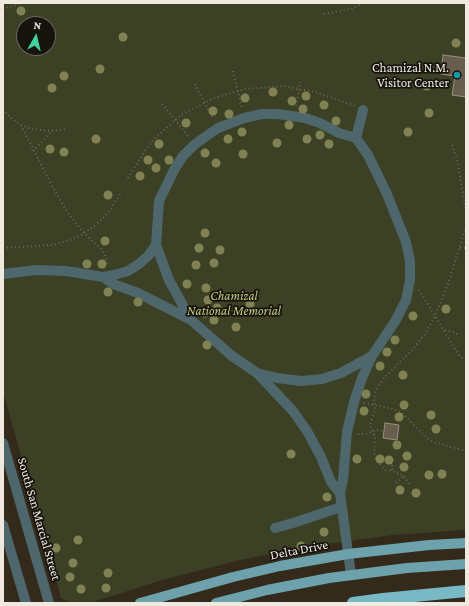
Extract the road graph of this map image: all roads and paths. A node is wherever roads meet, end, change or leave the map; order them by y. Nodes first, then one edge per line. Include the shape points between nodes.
1 (21, 3) edge
2 (363, 3) edge
3 (3, 9) edge
4 (324, 14) dead end
5 (233, 71) dead end
6 (300, 82) dead end
7 (195, 84) dead end
8 (162, 104) dead end
9 (3, 109) edge
10 (363, 110) dead end
11 (294, 115) junction
12 (244, 118) junction
13 (21, 125) junction
14 (218, 128) junction
15 (67, 129) dead end
16 (52, 131) junction
17 (356, 138) junction
18 (195, 144) junction
19 (452, 145) dead end
20 (33, 151) junction
21 (121, 193) dead end
22 (466, 212) edge
23 (466, 226) edge
24 (84, 233) junction
25 (156, 245) junction
26 (3, 248) edge
27 (460, 248) junction
28 (466, 248) edge
29 (3, 274) edge
30 (103, 277) junction
31 (410, 280) junction
32 (435, 316) junction
33 (191, 320) junction
34 (445, 330) junction
35 (458, 335) dead end
36 (372, 356) junction
37 (466, 359) edge
38 (258, 373) junction
39 (354, 402) junction
40 (375, 405) junction
41 (384, 430) dead end
42 (347, 432) junction
43 (373, 432) junction
44 (3, 443) edge
45 (466, 451) edge
46 (392, 461) dead end
47 (392, 471) junction
48 (404, 476) junction
49 (396, 482) dead end
50 (409, 484) dead end
51 (340, 493) junction
52 (341, 507) junction
53 (3, 526) edge
54 (275, 528) dead end
55 (466, 543) edge
56 (7, 554) edge
57 (348, 554) junction
58 (466, 564) edge
59 (351, 575) junction
60 (466, 591) edge
61 (26, 603) edge
62 (49, 603) edge
63 (140, 603) edge
64 (216, 603) edge
65 (353, 603) edge

1 - 3 path
2 - 4 path via 350,9
5 - 12 path
6 - 11 path
7 - 14 path
8 - 18 path
9 - 13 path
10 - 17 street
11 - 12 street via 262,114
11 - 17 street
12 - 14 street
13 - 16 path
13 - 20 path
14 - 18 street
15 - 16 path
16 - 20 path
17 - 31 street via 368,155 387,194 406,242
18 - 25 street via 174,170 159,201
19 - 22 path via 457,159
20 - 24 path via 68,213
21 - 24 path via 110,210 93,228
23 - 27 path
24 - 26 path via 53,245
24 - 30 path via 105,255 107,269
25 - 30 street via 148,256 128,271
25 - 33 street via 169,280
27 - 28 path
27 - 32 path
29 - 30 street via 36,270 66,271
30 - 33 street
31 - 32 path via 416,283
31 - 36 street via 406,300 396,320
32 - 34 path
32 - 40 path via 413,349 379,384 374,397
33 - 38 street via 232,356
34 - 35 path
34 - 37 path via 458,354
36 - 38 street via 341,373 322,379 301,381
36 - 39 street
38 - 51 street via 293,411 307,431 331,482
39 - 40 path
39 - 42 street
40 - 43 path via 370,425
40 - 45 path via 401,412 433,442
41 - 43 path
42 - 43 path
42 - 51 street
43 - 47 path via 376,458 381,466
44 - 62 street, South San Marcial Street
46 - 47 path
47 - 48 path
48 - 49 path
48 - 50 path
51 - 52 street
52 - 54 street
52 - 57 street
53 - 56 street
55 - 57 main road, Delta Drive
56 - 61 street
57 - 59 street
57 - 63 main road, Delta Drive via 233,576
58 - 59 main road
59 - 64 main road via 266,590
60 - 65 highway

